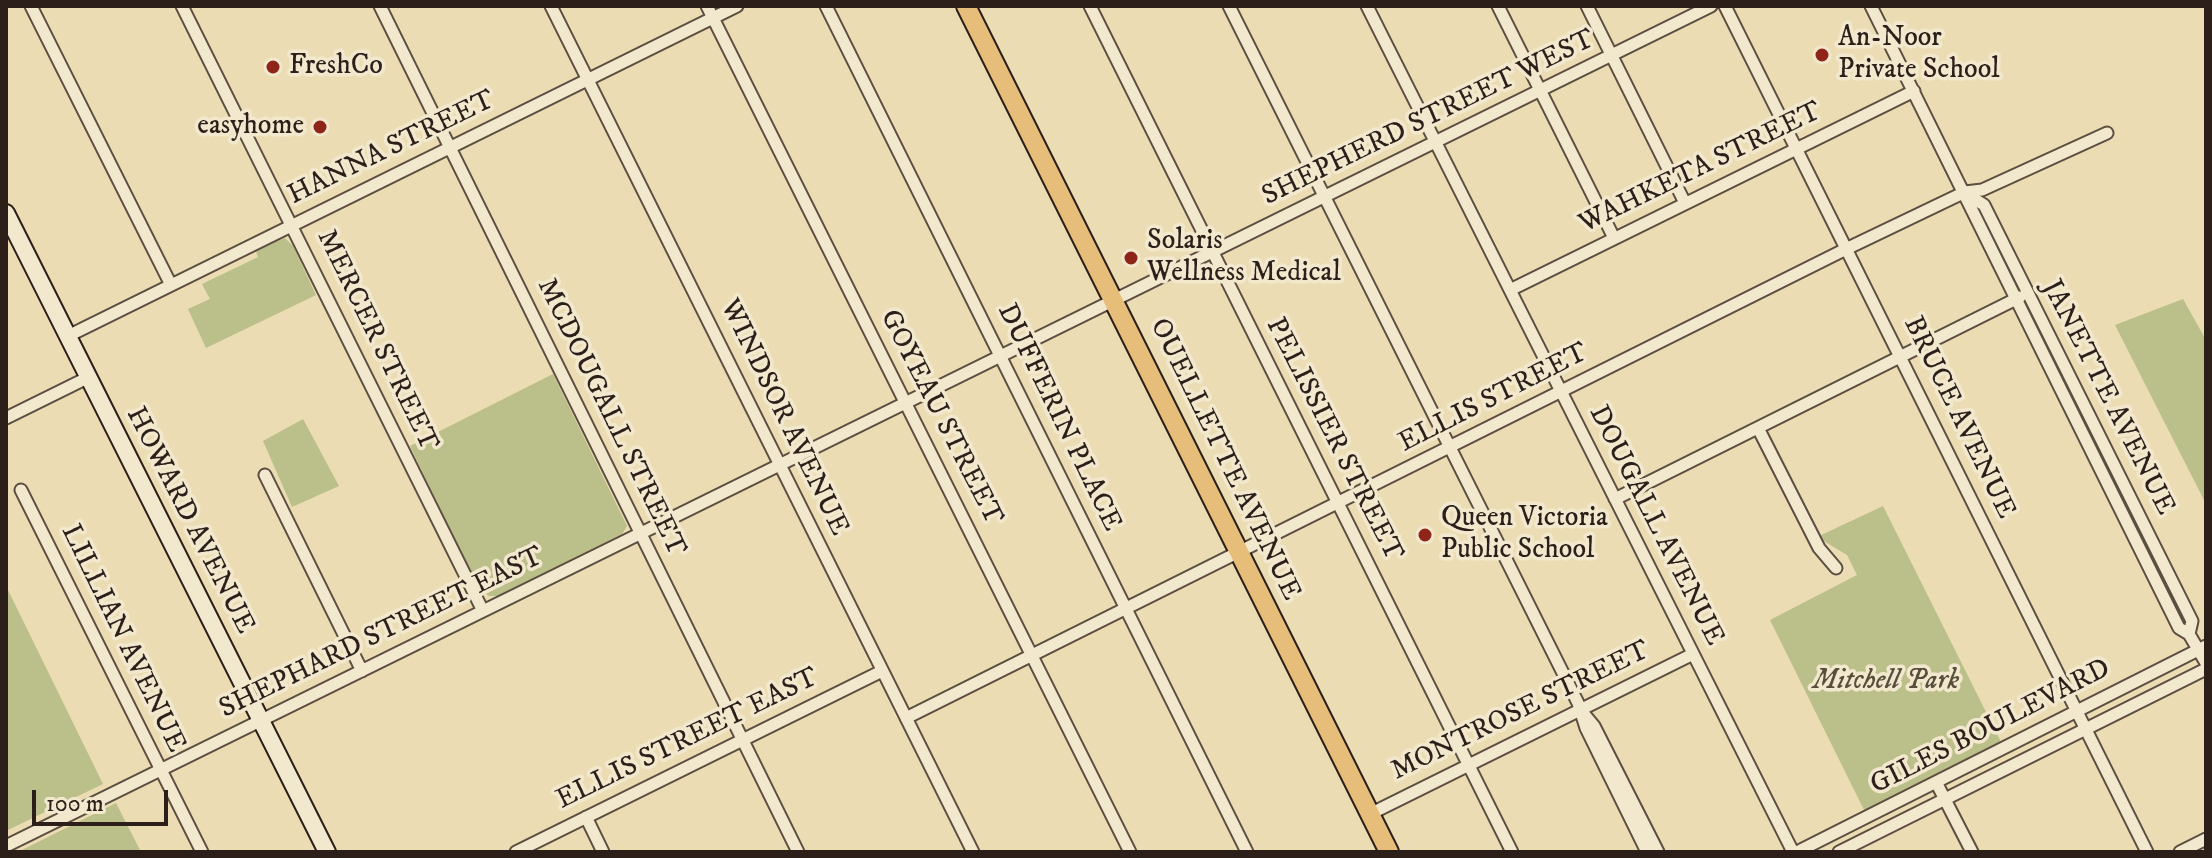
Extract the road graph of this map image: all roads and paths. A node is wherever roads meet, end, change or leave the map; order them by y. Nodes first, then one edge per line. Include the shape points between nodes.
1 (31, 6) edge
2 (182, 6) edge
3 (380, 6) edge
4 (551, 6) edge
5 (707, 6) edge
6 (737, 6) edge
7 (826, 6) edge
8 (966, 6) edge
9 (1090, 6) edge
10 (1229, 6) edge
11 (1367, 6) edge
12 (1498, 6) edge
13 (1587, 6) edge
14 (1711, 6) edge
15 (1725, 6) edge
16 (1871, 6) edge
17 (713, 18) junction
18 (1611, 56) junction
19 (587, 80) junction
20 (1541, 91) junction
21 (1914, 91) junction
22 (2107, 133) dead end
23 (1436, 143) junction
24 (449, 148) junction
25 (1797, 148) junction
26 (1965, 192) junction
27 (1324, 198) junction
28 (1685, 203) junction
29 (6, 213) edge
30 (292, 226) junction
31 (1614, 238) junction
32 (1846, 249) junction
33 (1213, 252) junction
34 (171, 285) junction
35 (1510, 290) junction
36 (2028, 293) junction
37 (1114, 300) junction
38 (2015, 300) junction
39 (68, 336) junction
40 (1001, 356) junction
41 (1900, 357) junction
42 (89, 377) junction
43 (1561, 392) junction
44 (905, 403) junction
45 (6, 418) edge
46 (1758, 428) junction
47 (1450, 447) junction
48 (779, 464) junction
49 (265, 475) dead end
50 (21, 490) dead end
51 (1615, 499) junction
52 (1338, 503) junction
53 (640, 533) junction
54 (1240, 553) junction
55 (1836, 568) dead end
56 (1126, 609) junction
57 (483, 611) junction
58 (2189, 634) junction
59 (2202, 648) edge
60 (1693, 654) junction
61 (1032, 656) junction
62 (2206, 666) edge
63 (362, 671) junction
64 (882, 671) junction
65 (1581, 711) junction
66 (2077, 711) junction
67 (906, 718) junction
68 (260, 721) junction
69 (2086, 729) junction
70 (743, 740) junction
71 (1469, 765) junction
72 (161, 770) junction
73 (1936, 782) junction
74 (1945, 799) junction
75 (1370, 814) junction
76 (586, 817) junction
77 (2206, 839) edge
78 (6, 846) edge
79 (202, 852) edge
80 (327, 852) edge
81 (516, 852) edge
82 (603, 852) edge
83 (798, 852) edge
84 (973, 852) edge
85 (1130, 852) edge
86 (1247, 852) edge
87 (1389, 852) edge
88 (1512, 852) edge
89 (1647, 852) edge
90 (1658, 852) edge
91 (1795, 852) edge
92 (1839, 852) edge
93 (1972, 852) edge
94 (2147, 852) edge
95 (2180, 852) edge

1 - 34 street
2 - 30 street, MERCER STREET
3 - 24 street, MCDOUGALL STREET
4 - 19 street, WINDSOR AVENUE
5 - 17 street, GOYEAU STREET
6 - 17 street, HANNA STREET
7 - 40 street, DUFFERIN PLACE
8 - 37 main road, OUELLETTE AVENUE
9 - 33 street, PELISSIER STREET
10 - 27 street
11 - 23 street, DOUGALL AVENUE
12 - 20 street
13 - 18 street
14 - 18 street, SHEPHERD STREET WEST
15 - 25 street, BRUCE AVENUE
16 - 21 street, JANETTE AVENUE
17 - 19 street, HANNA STREET
17 - 44 street, GOYEAU STREET
18 - 20 street, SHEPHERD STREET WEST
18 - 28 street
19 - 24 street, HANNA STREET
19 - 48 street, WINDSOR AVENUE
20 - 23 street, SHEPHERD STREET WEST
20 - 31 street
21 - 25 street, WAHKETA STREET
21 - 26 street, JANETTE AVENUE
22 - 26 street, ELLIS STREET via 1982,190
23 - 27 street, SHEPHERD STREET WEST
23 - 35 street, DOUGALL AVENUE
24 - 30 street, HANNA STREET
24 - 53 street, MCDOUGALL STREET
25 - 28 street, WAHKETA STREET
25 - 32 street, BRUCE AVENUE
26 - 32 street, ELLIS STREET
26 - 36 street, JANETTE AVENUE via 1984,205
26 - 38 street, JANETTE AVENUE
27 - 33 street, SHEPHERD STREET WEST
27 - 47 street
28 - 31 street, WAHKETA STREET
29 - 39 main road, HOWARD AVENUE
30 - 34 street, HANNA STREET
30 - 57 street, MERCER STREET
31 - 35 street, WAHKETA STREET
32 - 41 street, BRUCE AVENUE
32 - 43 street, ELLIS STREET
33 - 37 street, SHEPHERD STREET WEST
33 - 52 street, PELISSIER STREET
34 - 39 street, HANNA STREET
35 - 43 street, DOUGALL AVENUE
36 - 38 street
36 - 58 street, JANETTE AVENUE via 2192,621
37 - 40 street, SHEPHERD STREET WEST
37 - 54 main road, OUELLETTE AVENUE
38 - 41 street
38 - 58 street, JANETTE AVENUE via 2179,628
39 - 42 main road, HOWARD AVENUE
40 - 44 street, SHEPHERD STREET WEST
40 - 56 street, DUFFERIN PLACE
41 - 46 street
41 - 66 street, BRUCE AVENUE
42 - 45 street
42 - 68 main road, HOWARD AVENUE
43 - 47 street, ELLIS STREET
43 - 51 street, DOUGALL AVENUE
44 - 48 street, SHEPHERD STREET WEST
44 - 61 street, GOYEAU STREET
46 - 51 street
46 - 55 street via 1819,548
47 - 52 street, ELLIS STREET
47 - 65 street
48 - 53 street, SHEPHARD STREET EAST
48 - 64 street, WINDSOR AVENUE
49 - 63 street
50 - 72 street, LILLIAN AVENUE
51 - 60 street, DOUGALL AVENUE
52 - 54 street, ELLIS STREET
52 - 71 street, PELISSIER STREET
53 - 57 street, SHEPHARD STREET EAST
53 - 70 street, MCDOUGALL STREET
54 - 56 street, ELLIS STREET
54 - 75 main road, OUELLETTE AVENUE
56 - 61 street, ELLIS STREET
56 - 86 street, DUFFERIN PLACE
57 - 63 street, SHEPHARD STREET EAST
58 - 59 street, JANETTE AVENUE
59 - 62 street, JANETTE AVENUE
59 - 66 street, GILES BOULEVARD
60 - 65 street, MONTROSE STREET
60 - 91 street, DOUGALL AVENUE
61 - 67 street, ELLIS STREET
61 - 85 street, GOYEAU STREET
62 - 69 street, GILES BOULEVARD
63 - 68 street, SHEPHARD STREET EAST
64 - 67 street, WINDSOR AVENUE
64 - 70 street, ELLIS STREET EAST
65 - 71 street, MONTROSE STREET
65 - 89 street
65 - 90 street via 1594,726
66 - 69 street, BRUCE AVENUE
66 - 73 street, GILES BOULEVARD
67 - 84 street, WINDSOR AVENUE
68 - 72 street, SHEPHARD STREET EAST
68 - 80 main road, HOWARD AVENUE
69 - 74 street, GILES BOULEVARD
69 - 94 street, BRUCE AVENUE
70 - 76 street, ELLIS STREET EAST
70 - 83 street, MCDOUGALL STREET
71 - 75 street, MONTROSE STREET
71 - 88 street, PELISSIER STREET
72 - 78 street, SHEPHARD STREET EAST
72 - 79 street, LILLIAN AVENUE
73 - 74 street
73 - 91 street, GILES BOULEVARD
74 - 92 street, GILES BOULEVARD
74 - 93 street
75 - 87 main road, OUELLETTE AVENUE
76 - 81 street, ELLIS STREET EAST
76 - 82 street
77 - 95 street

